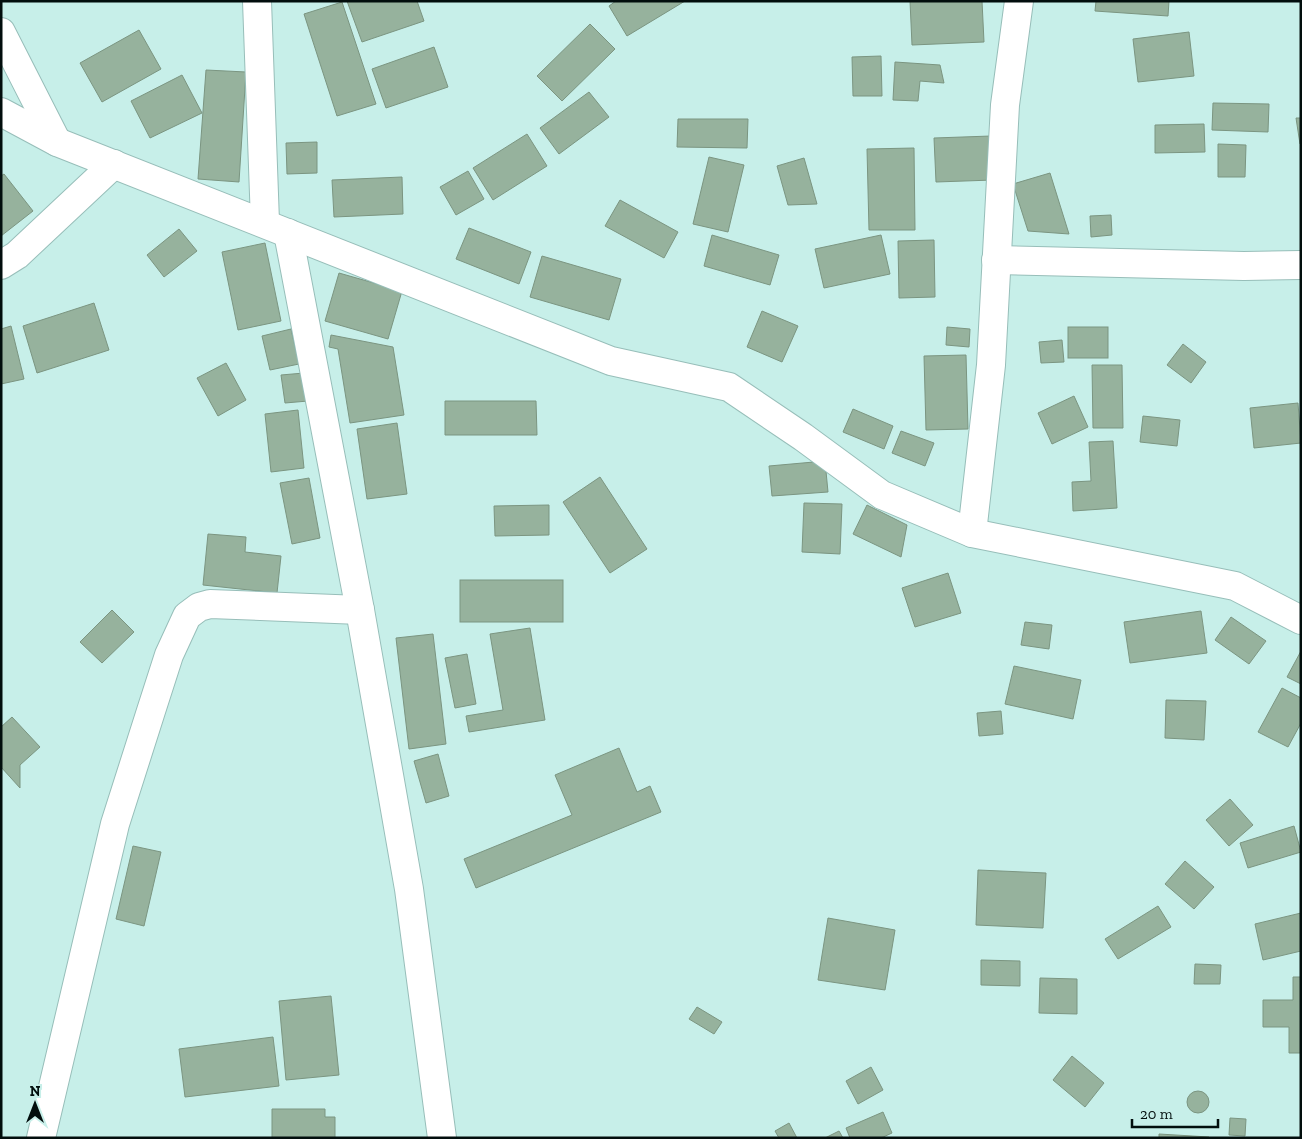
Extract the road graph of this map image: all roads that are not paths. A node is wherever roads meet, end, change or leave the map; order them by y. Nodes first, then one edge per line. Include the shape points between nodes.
1 (1019, 1) edge
2 (261, 3) edge
3 (1, 32) edge
4 (1, 112) edge
5 (57, 142) junction
6 (114, 164) junction
7 (276, 227) junction
8 (996, 260) junction
9 (1, 265) edge
10 (1301, 265) edge
11 (972, 533) junction
12 (360, 610) junction
13 (1301, 620) edge
14 (41, 1138) edge
15 (442, 1138) edge

1 - 8 street via 1005,104
2 - 7 street
3 - 5 street
4 - 5 street
5 - 6 street
6 - 7 street
6 - 9 street via 17,255
7 - 11 street via 611,361 729,387 882,495
7 - 12 street
8 - 10 street
8 - 11 street via 991,365
11 - 13 street via 1235,586
12 - 14 street via 210,604 187,616 169,654 115,824
12 - 15 street via 409,889

